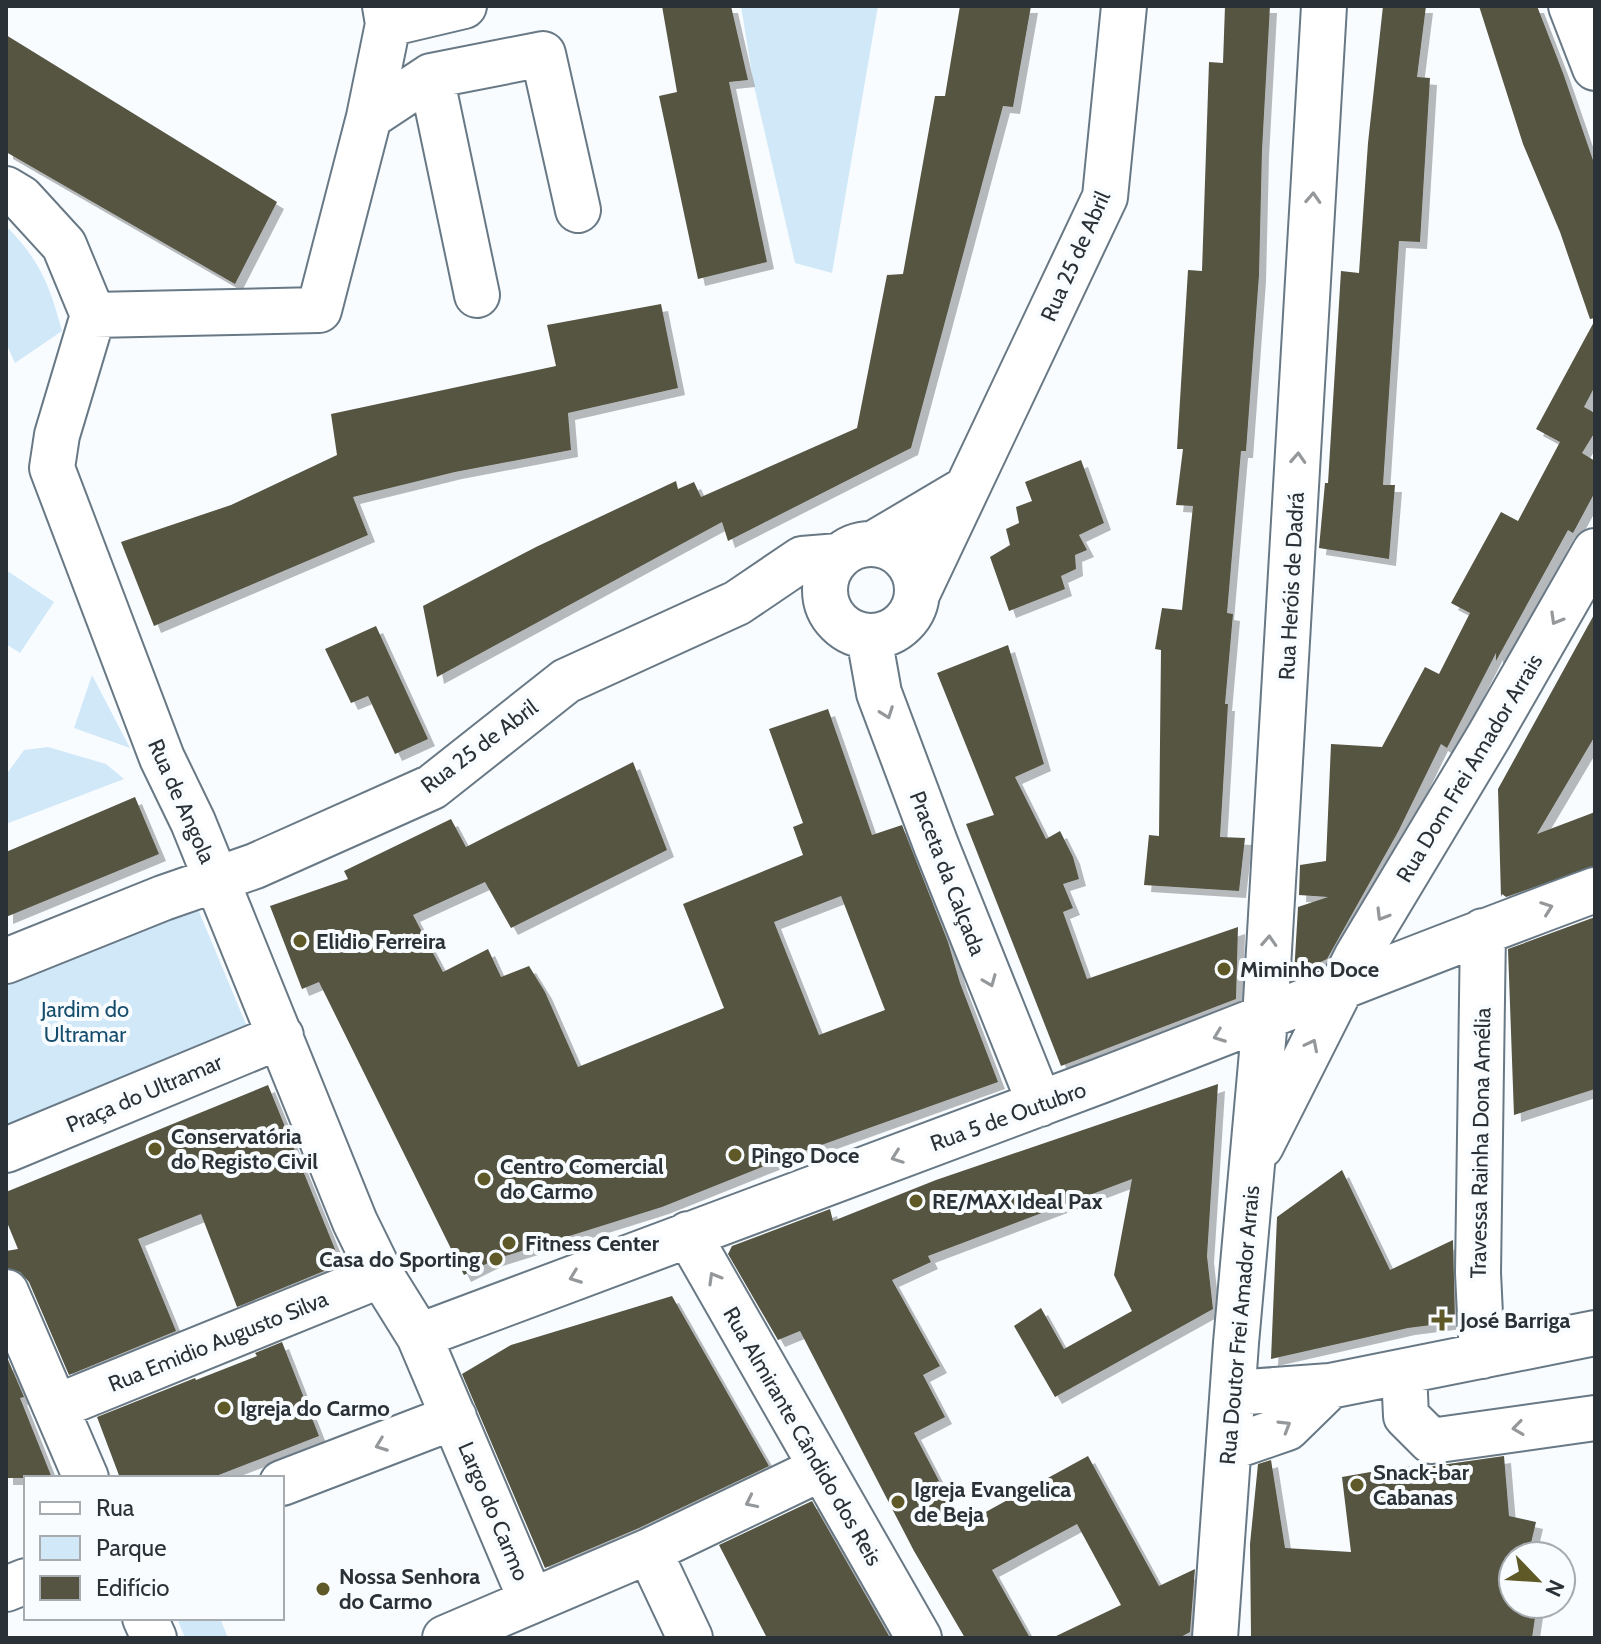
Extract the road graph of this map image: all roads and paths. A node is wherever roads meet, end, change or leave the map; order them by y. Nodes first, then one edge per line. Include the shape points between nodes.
1 (464, 6) edge
2 (1124, 6) edge
3 (1324, 6) edge
4 (1571, 6) edge
5 (386, 15) edge
6 (1595, 68) edge
7 (431, 76) junction
8 (369, 117) junction
9 (6, 189) edge
10 (578, 210) dead end
11 (477, 295) dead end
12 (93, 315) junction
13 (966, 489) junction
14 (856, 550) junction
15 (1595, 551) edge
16 (918, 592) junction
17 (737, 603) junction
18 (853, 629) junction
19 (217, 881) junction
20 (1595, 890) edge
21 (1483, 931) junction
22 (6, 961) edge
23 (1343, 984) junction
24 (1265, 1019) junction
25 (281, 1036) junction
26 (1040, 1104) junction
27 (6, 1150) edge
28 (1252, 1165) junction
29 (688, 1234) junction
30 (381, 1275) junction
31 (6, 1292) edge
32 (1595, 1333) edge
33 (419, 1336) junction
34 (1482, 1356) junction
35 (1404, 1372) junction
36 (1330, 1386) junction
37 (1233, 1393) junction
38 (56, 1407) junction
39 (454, 1417) junction
40 (1595, 1418) edge
41 (1229, 1448) junction
42 (822, 1468) junction
43 (85, 1476) edge
44 (284, 1482) edge
45 (649, 1551) junction
46 (531, 1600) junction
47 (445, 1638) edge
48 (690, 1638) edge
49 (919, 1638) edge
50 (1215, 1638) edge

1 - 5 street
2 - 13 street, Rua 25 de Abril via 1105,197
24 -> 3 street, Rua Heróis de Dadrá
4 - 6 street
5 - 8 street
7 - 8 street
7 - 10 street via 543,54
7 - 11 street
8 - 12 street via 319,310
9 - 12 street via 64,245
12 - 19 street, Rua de Angola via 52,468 138,699
13 - 14 street, Rua 25 de Abril
13 - 16 street, Rua 25 de Abril
14 - 16 street via 891,548 915,574
14 - 17 street, Rua 25 de Abril via 802,559
14 - 18 street, Praceta da Calçada via 829,571 825,589 828,607
15 -> 23 street, Rua Dom Frei Amador Arrais
16 - 18 street via 903,624 887,634
17 - 18 street, Rua 25 de Abril via 789,603
17 - 19 street, Rua 25 de Abril via 566,681 432,787
18 -> 26 street, Praceta da Calçada
19 - 22 street
19 - 25 street, Rua de Angola
21 -> 20 street, Rua 5 de Outubro
21 - 23 street, Rua 5 de Outubro
21 - 34 street, Travessa Rainha Dona Amélia via 1478,1273
23 - 24 street, Rua 5 de Outubro
28 -> 23 street, Rua Doutor Frei Amador Arrais
24 -> 26 street, Rua 5 de Outubro
24 - 28 street, Rua Heróis de Dadrá
25 - 27 street, Praça do Ultramar
25 - 30 street, Rua de Angola
26 -> 29 street, Rua 5 de Outubro
28 - 37 street, Rua Doutor Frei Amador Arrais
29 -> 33 street, Rua 5 de Outubro
42 -> 29 street, Rua Almirante Cândido dos Reis
30 - 33 street, Rua de Angola
30 - 38 street, Rua Emidio Augusto Silva
31 - 38 street
32 - 34 street
33 - 39 street, Rua de Angola
34 - 35 street
35 - 36 street
40 -> 35 street via 1431,1441 1406,1416
36 - 37 street
41 -> 36 street via 1287,1428
37 - 41 street, Rua Doutor Frei Amador Arrais
38 - 43 street
39 -> 44 street, Largo do Carmo
39 - 46 street, Largo do Carmo
41 - 50 street, Rua Doutor Frei Amador Arrais
42 -> 45 street
42 - 49 street, Rua Almirante Cândido dos Reis
45 - 46 street
45 - 48 street
46 - 47 street, Largo do Carmo

